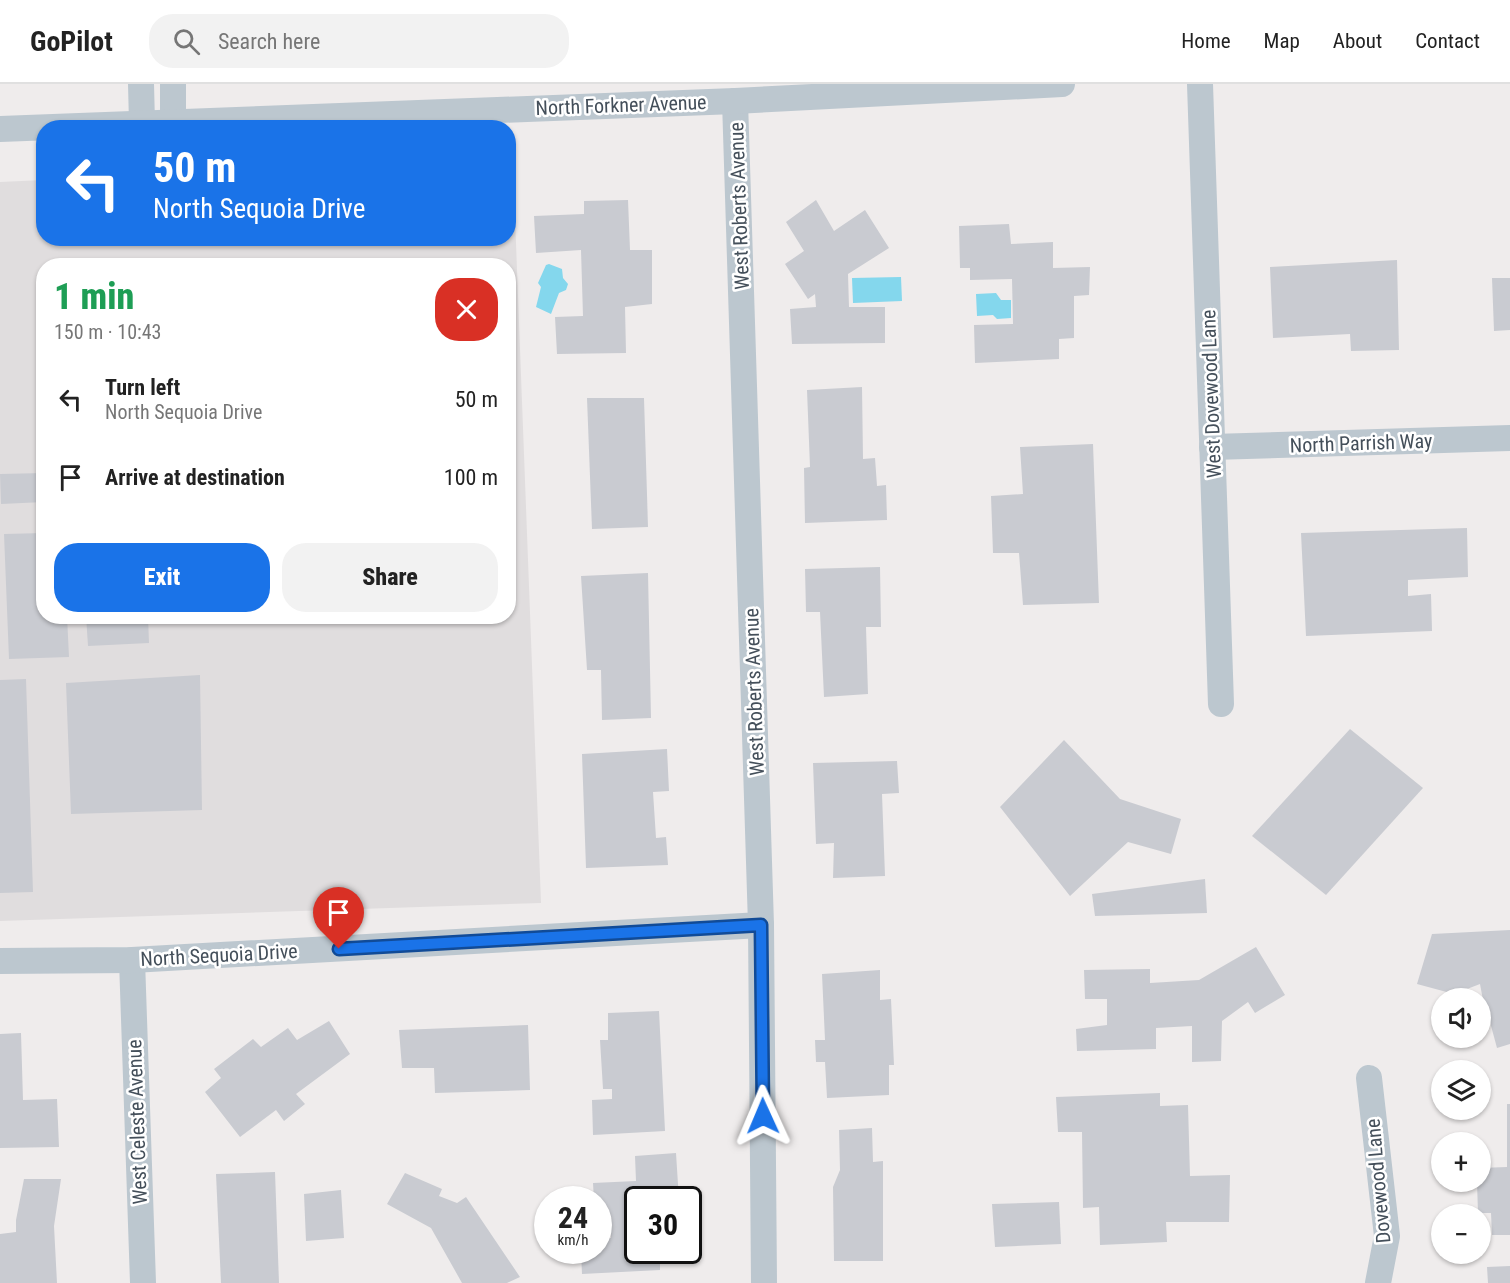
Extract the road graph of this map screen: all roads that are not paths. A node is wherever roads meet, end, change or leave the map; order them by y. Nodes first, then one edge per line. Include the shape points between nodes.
1 (141, 84) edge
2 (173, 84) edge
3 (1062, 84) edge
4 (1200, 84) edge
5 (941, 87) edge
6 (735, 101) junction
7 (142, 120) edge
8 (173, 120) edge
9 (227, 120) edge
10 (36, 127) edge
11 (0, 129) edge
12 (1510, 438) edge
13 (1212, 447) junction
14 (1221, 704) dead end
15 (761, 925) junction
16 (132, 960) junction
17 (0, 962) edge
18 (1369, 1078) dead end
19 (143, 1283) edge
20 (764, 1283) edge
21 (1378, 1283) edge

1 - 7 street
2 - 8 street
3 - 5 street, North Forkner Avenue
4 - 13 street, West Dovewood Lane
5 - 6 street, North Forkner Avenue
6 - 9 street, North Forkner Avenue
6 - 15 street, West Roberts Avenue
10 - 11 street, North Forkner Avenue
12 - 13 street, North Parrish Way
13 - 14 street, West Dovewood Lane
15 - 16 street, North Sequoia Drive
15 - 20 street, West Roberts Avenue
16 - 17 street, North Sequoia Drive
16 - 19 street, West Celeste Avenue
18 - 21 street, Dovewood Lane via 1387,1236

